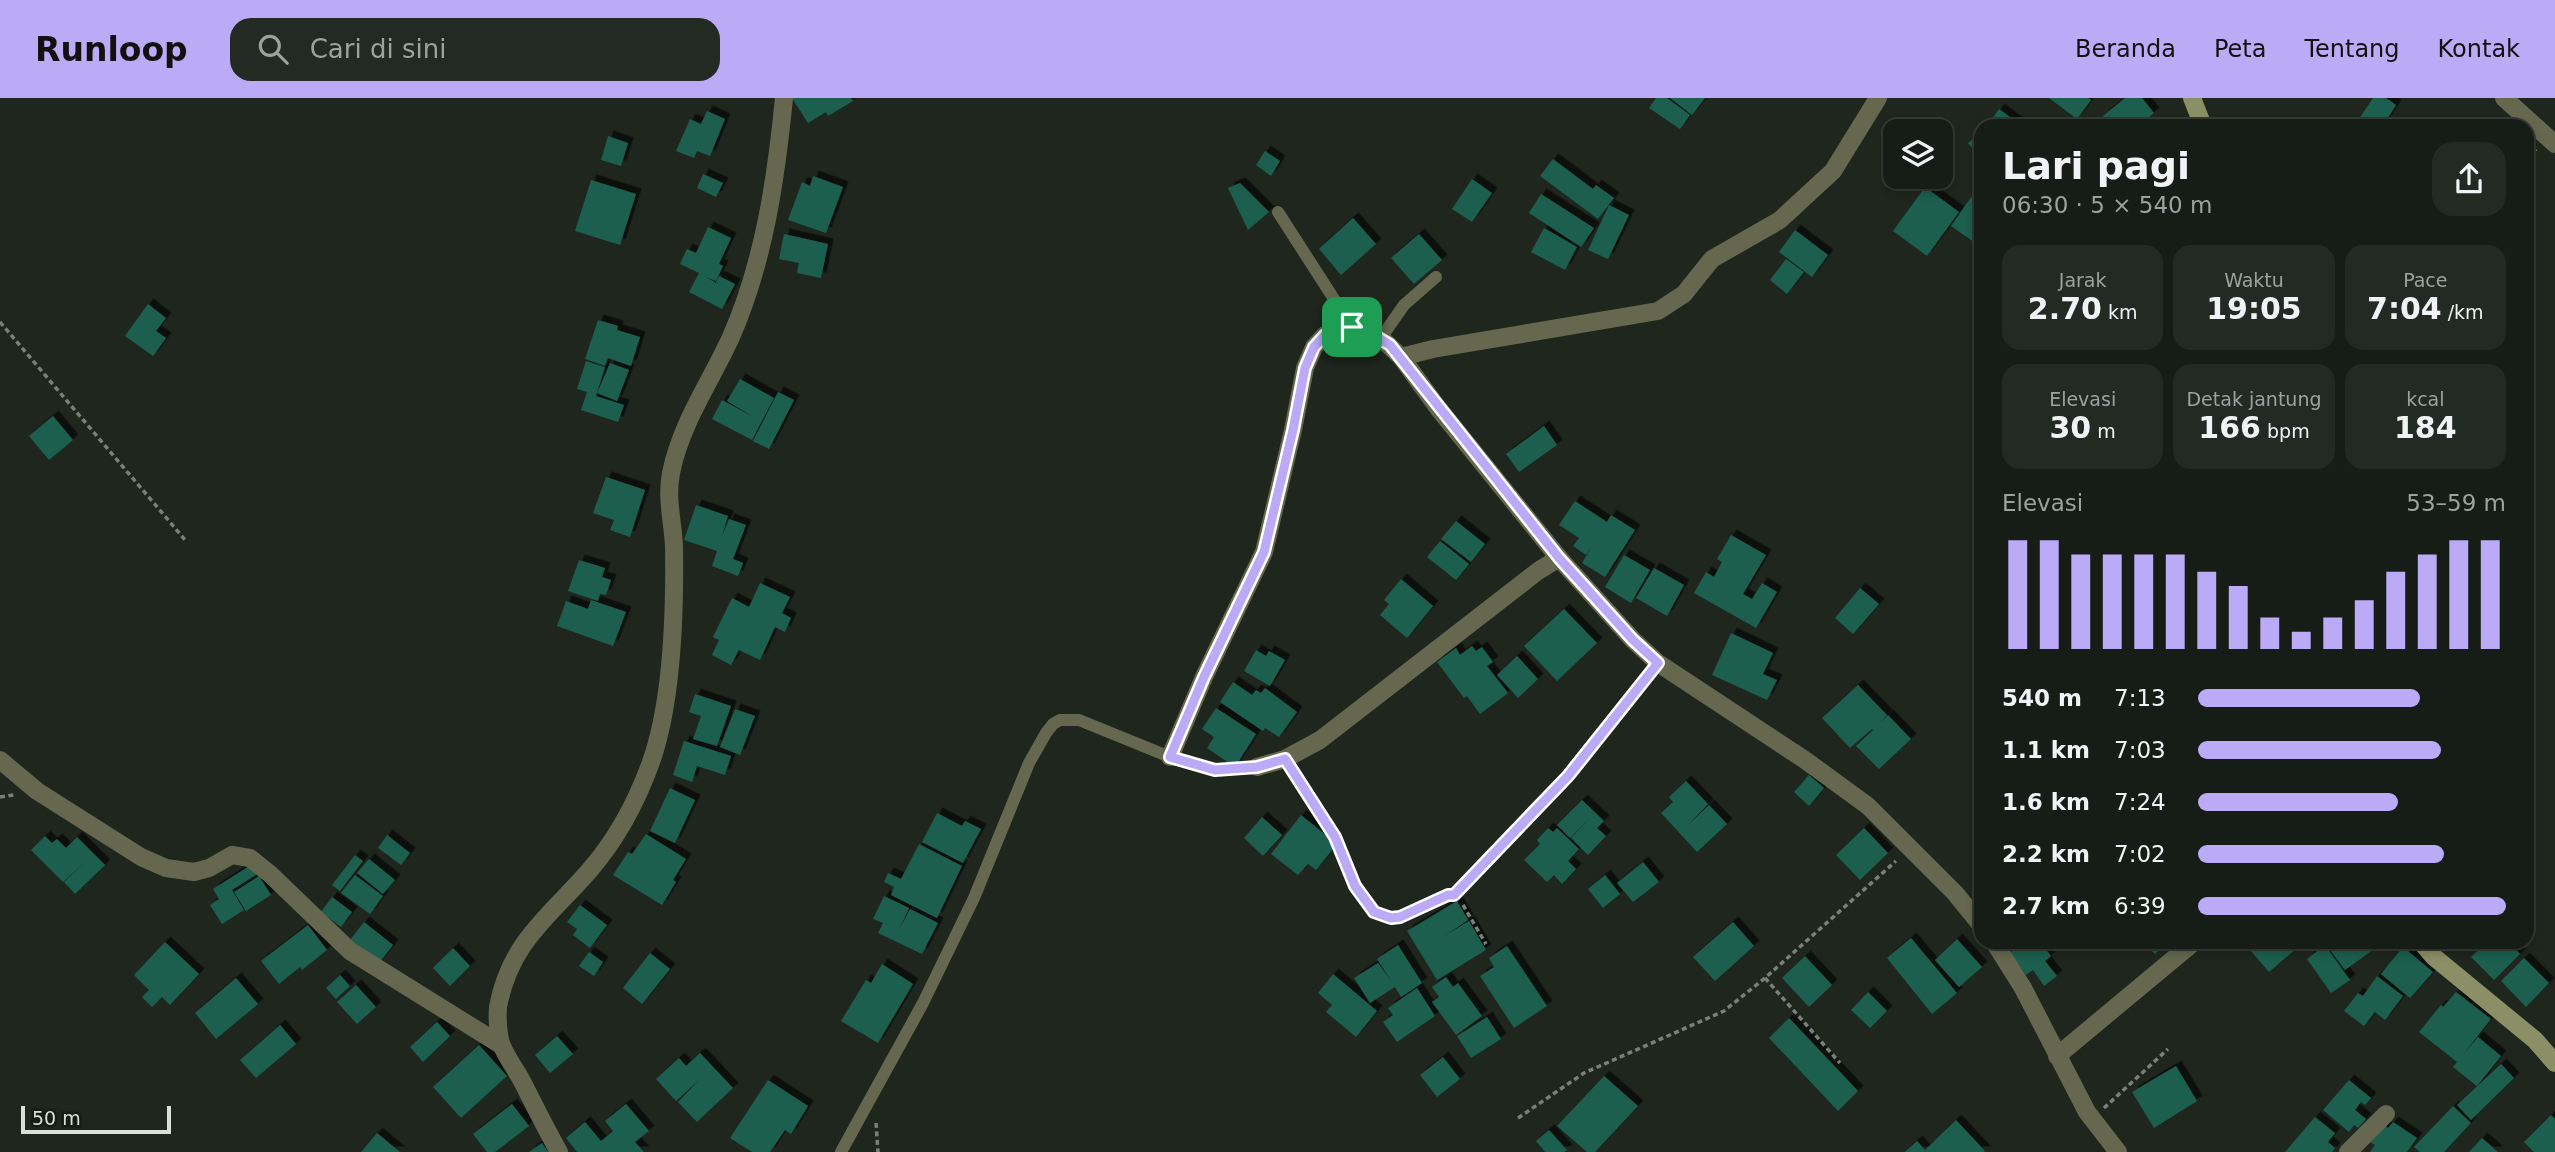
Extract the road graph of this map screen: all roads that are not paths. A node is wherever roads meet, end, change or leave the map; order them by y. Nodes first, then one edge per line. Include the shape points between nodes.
1 (784, 98) edge
2 (1878, 98) edge
3 (2192, 98) edge
4 (2504, 98) edge
5 (2200, 119) edge
6 (2527, 119) edge
7 (2534, 125) edge
8 (2555, 144) edge
9 (1278, 212) dead end
10 (1436, 277) dead end
11 (1352, 327) junction
12 (1381, 338) junction
13 (1401, 357) junction
14 (1559, 558) junction
15 (1658, 663) junction
16 (1170, 757) junction
17 (0, 760) edge
18 (1257, 767) joint
19 (1454, 895) road end
20 (1974, 916) edge
21 (1998, 949) edge
22 (2186, 949) edge
23 (2427, 949) edge
24 (501, 1045) junction
25 (2057, 1056) junction
26 (2555, 1063) edge
27 (2386, 1114) dead end
28 (559, 1152) edge
29 (841, 1152) edge
30 (2118, 1152) edge
31 (2348, 1152) edge

1 - 24 street via 755,272 730,337 688,421 671,473 670,663 652,760 611,842 518,951 498,1009
2 - 13 street via 1833,171 1780,220 1712,259 1684,294 1658,311
3 - 5 street
4 - 6 street
7 - 8 street
9 - 11 lane
10 - 12 lane via 1404,305
11 - 12 street
11 - 16 street via 1325,335 1305,368 1264,552
12 - 13 street
13 - 14 street
14 - 15 street
14 - 18 street via 1320,740 1285,759
15 - 19 lane via 1568,776
15 - 20 street via 1868,806
16 - 18 lane via 1215,770
16 - 29 lane via 1079,720 1060,720 1046,733 923,1003
17 - 24 street via 37,791 166,868 194,872 232,855 250,858 350,951
21 - 25 street
22 - 25 street
23 - 26 street
24 - 28 street
25 - 30 street
27 - 31 street

